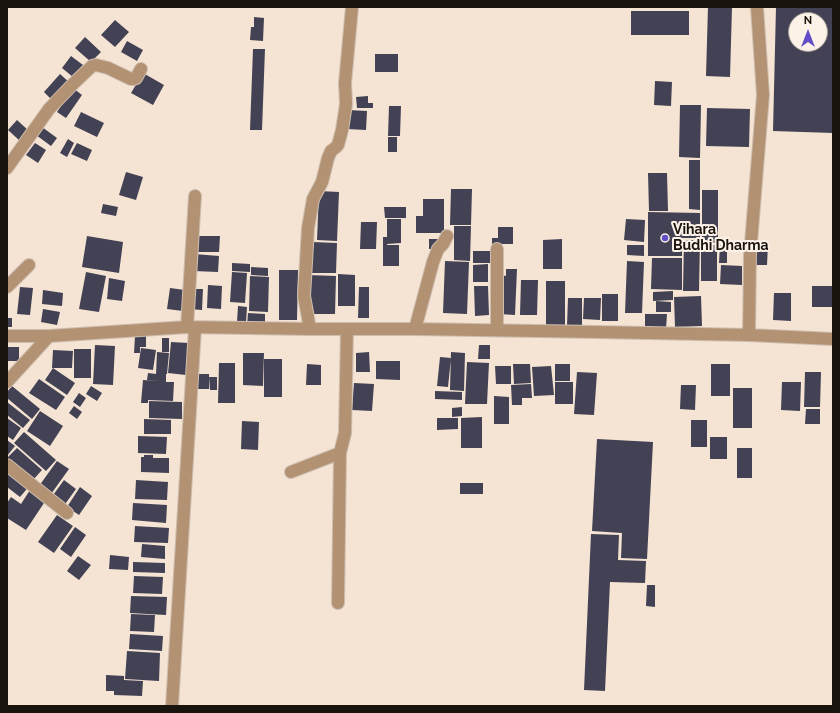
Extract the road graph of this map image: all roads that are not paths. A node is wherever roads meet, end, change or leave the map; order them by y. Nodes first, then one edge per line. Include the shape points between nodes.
1 (352, 7) edge
2 (757, 7) edge
3 (141, 69) dead end
4 (7, 168) edge
5 (195, 196) dead end
6 (447, 236) dead end
7 (497, 249) dead end
8 (29, 265) dead end
9 (7, 287) edge
10 (191, 328) junction
11 (310, 329) junction
12 (347, 329) junction
13 (415, 329) junction
14 (497, 330) junction
15 (748, 335) junction
16 (7, 336) edge
17 (49, 336) junction
18 (833, 339) edge
19 (7, 382) edge
20 (340, 452) junction
21 (7, 465) edge
22 (291, 472) dead end
23 (67, 513) dead end
24 (338, 603) dead end
25 (172, 706) edge

1 - 11 street via 342,130 338,145 331,151 322,182 313,199 308,228 304,296
2 - 15 street via 763,95 750,255
3 - 4 street via 136,78 131,79 108,68 92,66 49,109
5 - 10 street
6 - 13 street via 433,262
7 - 14 street
8 - 9 street
10 - 11 street
10 - 17 street
10 - 25 street
11 - 12 street
12 - 13 street
12 - 20 street via 345,433
13 - 14 street
14 - 15 street
15 - 18 street
16 - 17 street
17 - 19 street
20 - 22 street
20 - 24 street
21 - 23 street

